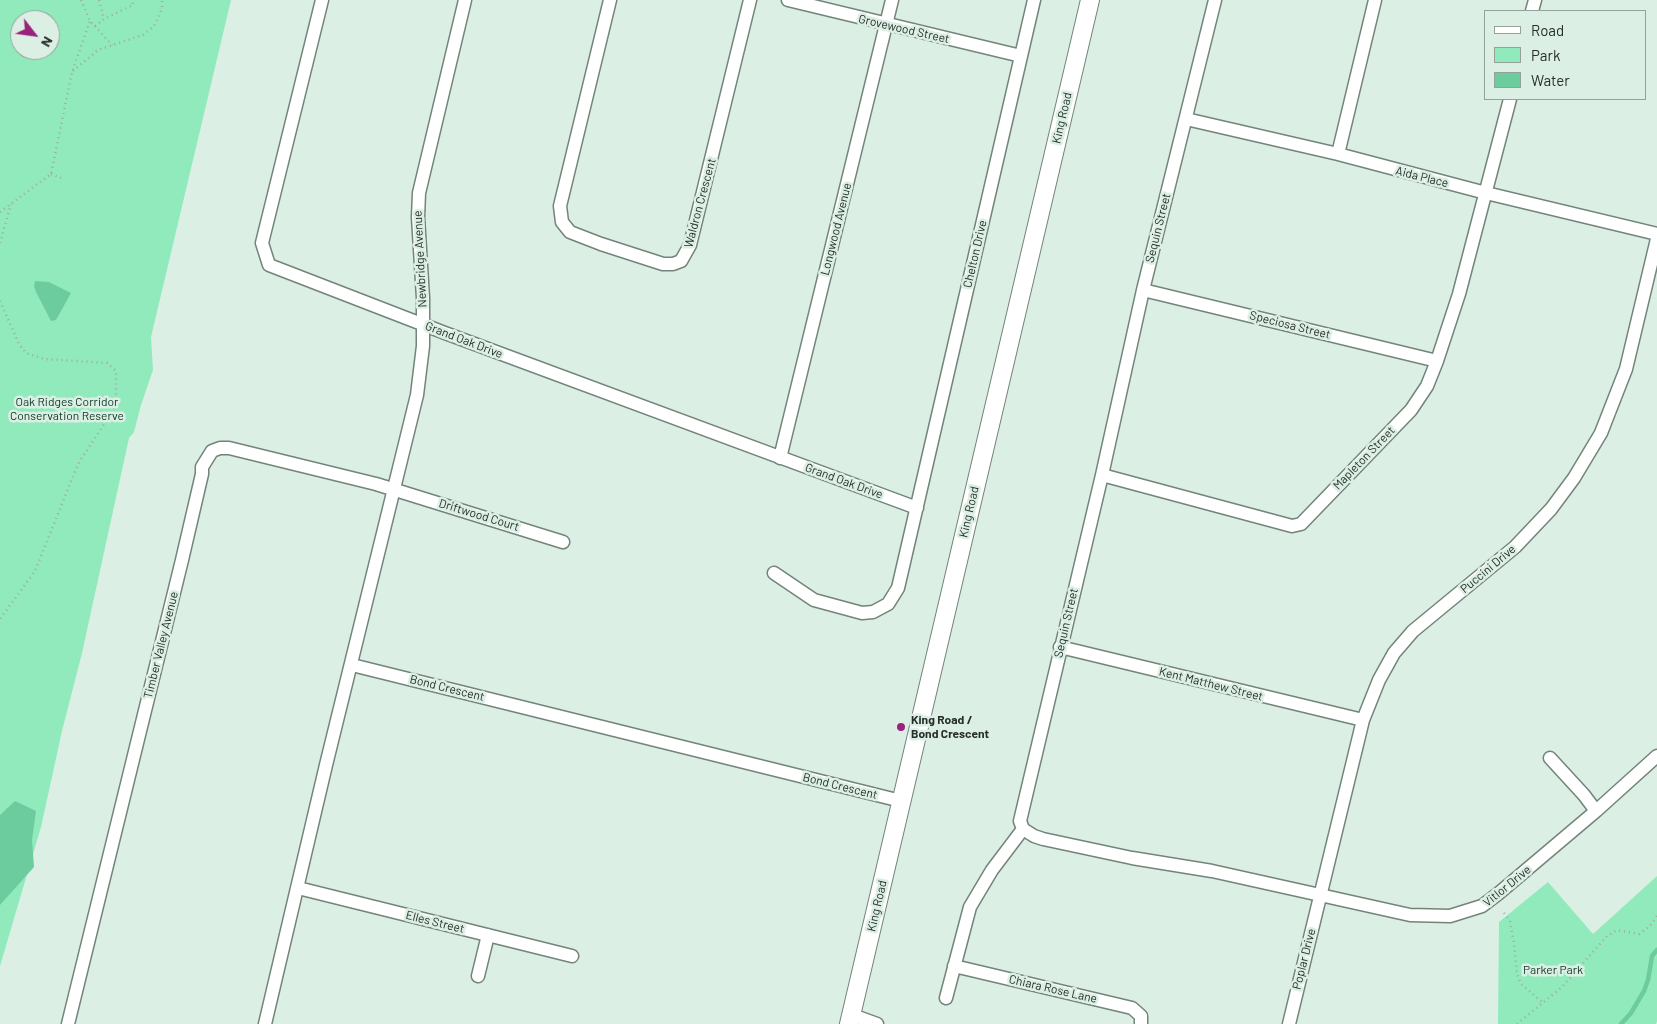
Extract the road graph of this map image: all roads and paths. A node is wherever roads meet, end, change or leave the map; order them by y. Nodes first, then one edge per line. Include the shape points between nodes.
1 (81, 0) edge
2 (99, 0) edge
3 (132, 0) edge
4 (162, 0) edge
5 (322, 0) edge
6 (465, 0) edge
7 (610, 0) edge
8 (750, 0) edge
9 (788, 0) edge
10 (892, 0) edge
11 (1034, 0) edge
12 (1090, 0) edge
13 (1215, 0) edge
14 (1375, 0) edge
15 (104, 19) junction
16 (90, 21) junction
17 (885, 25) junction
18 (95, 26) junction
19 (112, 45) junction
20 (1021, 56) junction
21 (72, 72) junction
22 (1510, 100) edge
23 (1186, 119) junction
24 (1338, 154) junction
25 (51, 174) junction
26 (61, 178) dead end
27 (1486, 193) junction
28 (11, 203) junction
29 (0, 212) edge
30 (1657, 234) edge
31 (1657, 239) edge
32 (0, 243) edge
33 (1143, 290) junction
34 (0, 301) edge
35 (423, 324) junction
36 (1437, 361) junction
37 (780, 458) junction
38 (1102, 476) junction
39 (394, 490) junction
40 (917, 508) junction
41 (562, 542) dead end
42 (774, 574) dead end
43 (0, 619) edge
44 (1060, 647) junction
45 (352, 665) junction
46 (1362, 720) junction
47 (1657, 756) edge
48 (1550, 758) dead end
49 (901, 801) junction
50 (1596, 811) junction
51 (1022, 829) junction
52 (298, 888) junction
53 (1320, 894) junction
54 (1504, 913) dead end
55 (1657, 916) edge
56 (488, 935) junction
57 (572, 956) dead end
58 (954, 966) junction
59 (478, 976) dead end
60 (946, 998) dead end
61 (1542, 1002) junction
62 (850, 1020) edge
63 (68, 1024) edge
64 (265, 1024) edge
65 (877, 1024) edge
66 (1141, 1024) edge
67 (1289, 1024) edge
68 (1517, 1024) edge

1 - 16 path
2 - 15 path
3 - 15 path via 133,5
4 - 19 path via 162,9 154,26 143,35
5 - 35 street, Grand Oak Drive via 262,242 269,265
6 - 35 street, Newbridge Avenue via 419,193
7 - 8 street, Waldron Crescent via 560,206 562,222 570,232 663,264 681,261 690,245
9 - 17 street, Grovewood Street
10 - 17 street, Longwood Avenue
11 - 20 street, Chelton Drive
12 - 49 main road, King Road
13 - 23 street, Sequin Street
14 - 24 street
15 - 18 path
16 - 18 path
16 - 21 path
17 - 20 street, Grovewood Street
17 - 37 street, Longwood Avenue
18 - 19 path
19 - 21 path via 98,50
20 - 40 street, Chelton Drive
21 - 25 path
22 - 27 street, Mapleton Street
23 - 24 street, Aida Place
23 - 33 street, Sequin Street
24 - 27 street, Aida Place
25 - 26 path
25 - 28 path
27 - 30 street, Aida Place
27 - 36 street, Mapleton Street
28 - 29 path
28 - 32 path
31 - 46 street, Puccini Drive via 1626,369 1589,454 1562,495 1521,540 1413,631 1394,653
33 - 36 street, Speciosa Street
33 - 38 street, Sequin Street
34 - 43 path via 26,353 44,360 107,363 116,371 116,406 78,464 35,571
35 - 37 street, Grand Oak Drive
35 - 39 street, Newbridge Avenue via 417,395
36 - 38 street, Mapleton Street via 1427,386 1411,410 1301,524 1292,526
37 - 40 street, Grand Oak Drive
38 - 44 street, Sequin Street
39 - 41 street, Driftwood Court
39 - 45 street, Newbridge Avenue
39 - 63 street, Timber Valley Avenue via 228,448 212,451 206,459
40 - 42 street, Chelton Drive via 898,588 881,609 862,613 814,600
44 - 46 street, Kent Matthew Street
44 - 51 street, Sequin Street via 1020,820
45 - 49 street, Bond Crescent
45 - 52 street
46 - 53 street, Puccini Drive
47 - 50 street, Vitlor Drive
48 - 50 street
49 - 62 main road, King Road
50 - 53 street, Vitlor Drive via 1499,893 1467,912 1450,916 1410,915
51 - 53 street via 1043,839
51 - 58 street via 970,906
52 - 56 street, Elles Street
52 - 64 street
53 - 67 street, Poplar Drive
54 - 61 path via 1510,921 1521,984
55 - 61 path via 1639,934 1617,930 1607,936 1562,987
56 - 57 street, Elles Street
56 - 59 street
58 - 60 street
58 - 66 street, Chiara Rose Lane via 1132,1008 1141,1016
61 - 68 path
62 - 65 street

